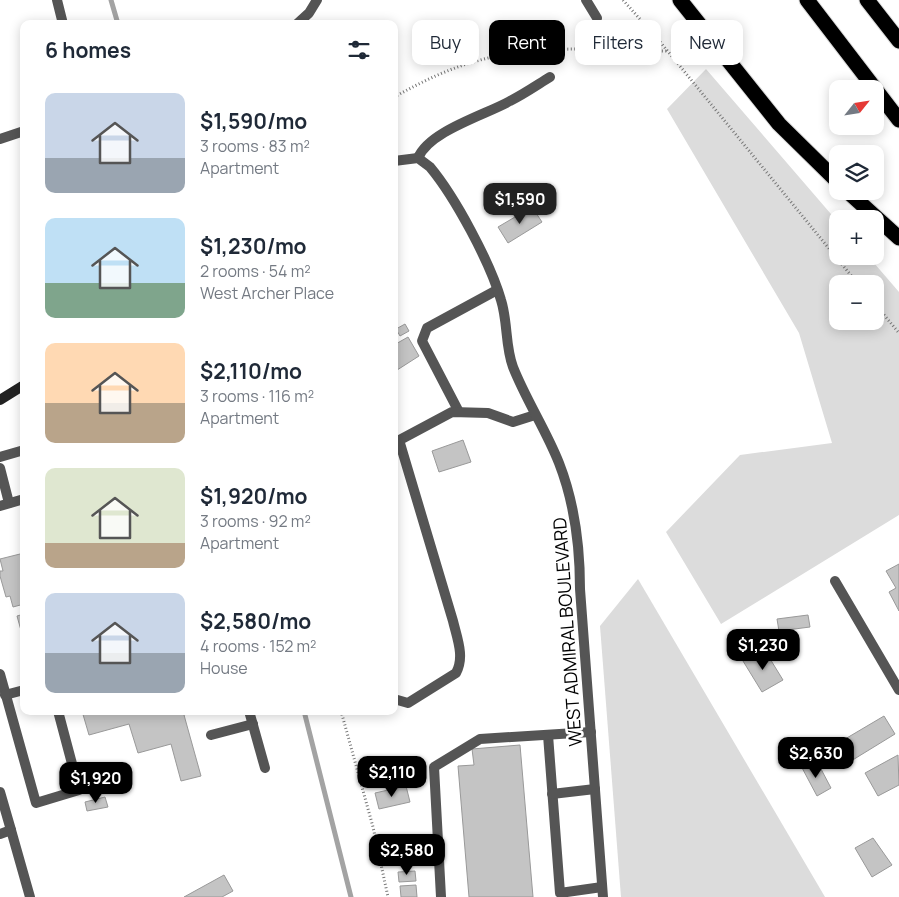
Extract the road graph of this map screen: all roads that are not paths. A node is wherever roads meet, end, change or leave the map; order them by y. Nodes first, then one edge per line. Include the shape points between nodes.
1 (57, 0) edge
2 (317, 0) edge
3 (586, 0) edge
4 (680, 0) edge
5 (807, 0) edge
6 (868, 0) edge
7 (597, 18) dead end
8 (62, 20) edge
9 (302, 20) edge
10 (899, 41) edge
11 (550, 77) dead end
12 (899, 120) edge
13 (20, 132) edge
14 (0, 139) edge
15 (418, 158) junction
16 (398, 160) edge
17 (829, 173) edge
18 (857, 200) edge
19 (899, 238) edge
20 (497, 290) junction
21 (20, 388) edge
22 (0, 400) edge
23 (459, 412) junction
24 (535, 415) junction
25 (398, 440) edge
26 (398, 447) edge
27 (20, 451) edge
28 (0, 457) edge
29 (0, 468) edge
30 (20, 500) edge
31 (4, 504) edge
32 (835, 581) dead end
33 (0, 674) edge
34 (899, 690) edge
35 (20, 691) edge
36 (5, 694) junction
37 (398, 700) edge
38 (59, 715) edge
39 (250, 715) edge
40 (253, 724) junction
41 (591, 732) junction
42 (548, 735) junction
43 (211, 736) dead end
44 (265, 768) dead end
45 (595, 789) junction
46 (0, 792) edge
47 (552, 794) junction
48 (11, 830) junction
49 (0, 834) edge
50 (603, 892) edge
51 (30, 897) edge
52 (441, 897) edge

1 - 8 street
2 - 9 street
3 - 7 street
4 - 17 highway via 779,124
5 - 12 highway
6 - 10 highway
11 - 15 street via 510,101 455,127 421,149
13 - 14 street
15 - 16 street
15 - 20 street, WEST ADMIRAL BOULEVARD via 430,166 440,180 480,250
18 - 19 highway
20 - 23 street via 427,328 422,341
20 - 24 street, WEST ADMIRAL BOULEVARD via 511,358
21 - 22 main road
23 - 24 street via 488,413 512,422
23 - 25 street via 452,412
24 - 41 street, WEST ADMIRAL BOULEVARD via 558,460 574,509
26 - 37 street via 453,621 460,666 456,673 408,702
27 - 28 street
29 - 31 street
30 - 31 street
32 - 34 street
33 - 36 street
35 - 36 street
36 - 38 street via 36,803 79,790
39 - 40 street
40 - 43 street
40 - 44 street
41 - 42 street
41 - 45 street, WEST ADMIRAL BOULEVARD
42 - 47 street
42 - 52 street via 480,739 434,767
45 - 47 street
45 - 50 street, WEST ADMIRAL BOULEVARD
46 - 48 street
47 - 50 street via 560,893
48 - 49 street
48 - 51 street

